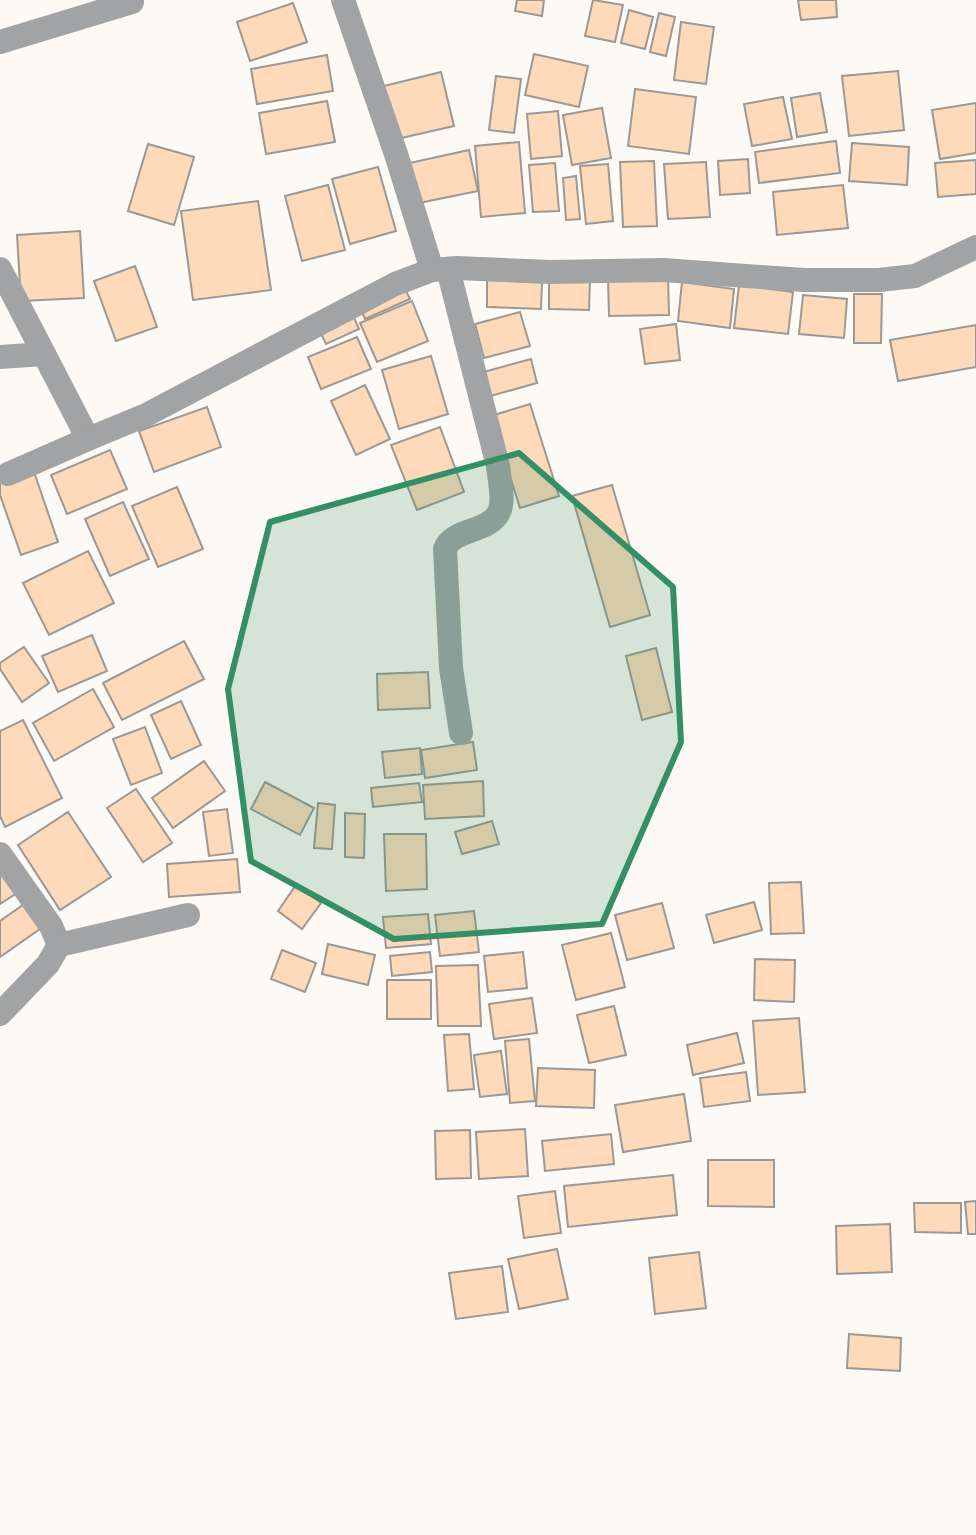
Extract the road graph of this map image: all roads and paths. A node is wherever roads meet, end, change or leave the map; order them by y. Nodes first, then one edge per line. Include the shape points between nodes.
1 (343, 0) edge
2 (132, 2) edge
3 (0, 42) edge
4 (976, 247) edge
5 (0, 269) edge
6 (440, 269) junction
7 (44, 354) junction
8 (0, 357) edge
9 (88, 439) junction
10 (8, 474) dead end
11 (461, 733) dead end
12 (0, 854) edge
13 (188, 915) dead end
14 (59, 945) junction
15 (0, 1014) edge

1 - 6 street
2 - 3 street
4 - 6 street via 915,276 879,280 663,270
5 - 7 street
6 - 9 street via 395,284 146,415
6 - 11 street via 498,466 501,493 496,515 451,540 445,549 451,668
7 - 8 street
7 - 9 street
9 - 10 street
12 - 14 street
13 - 14 street
14 - 15 street

